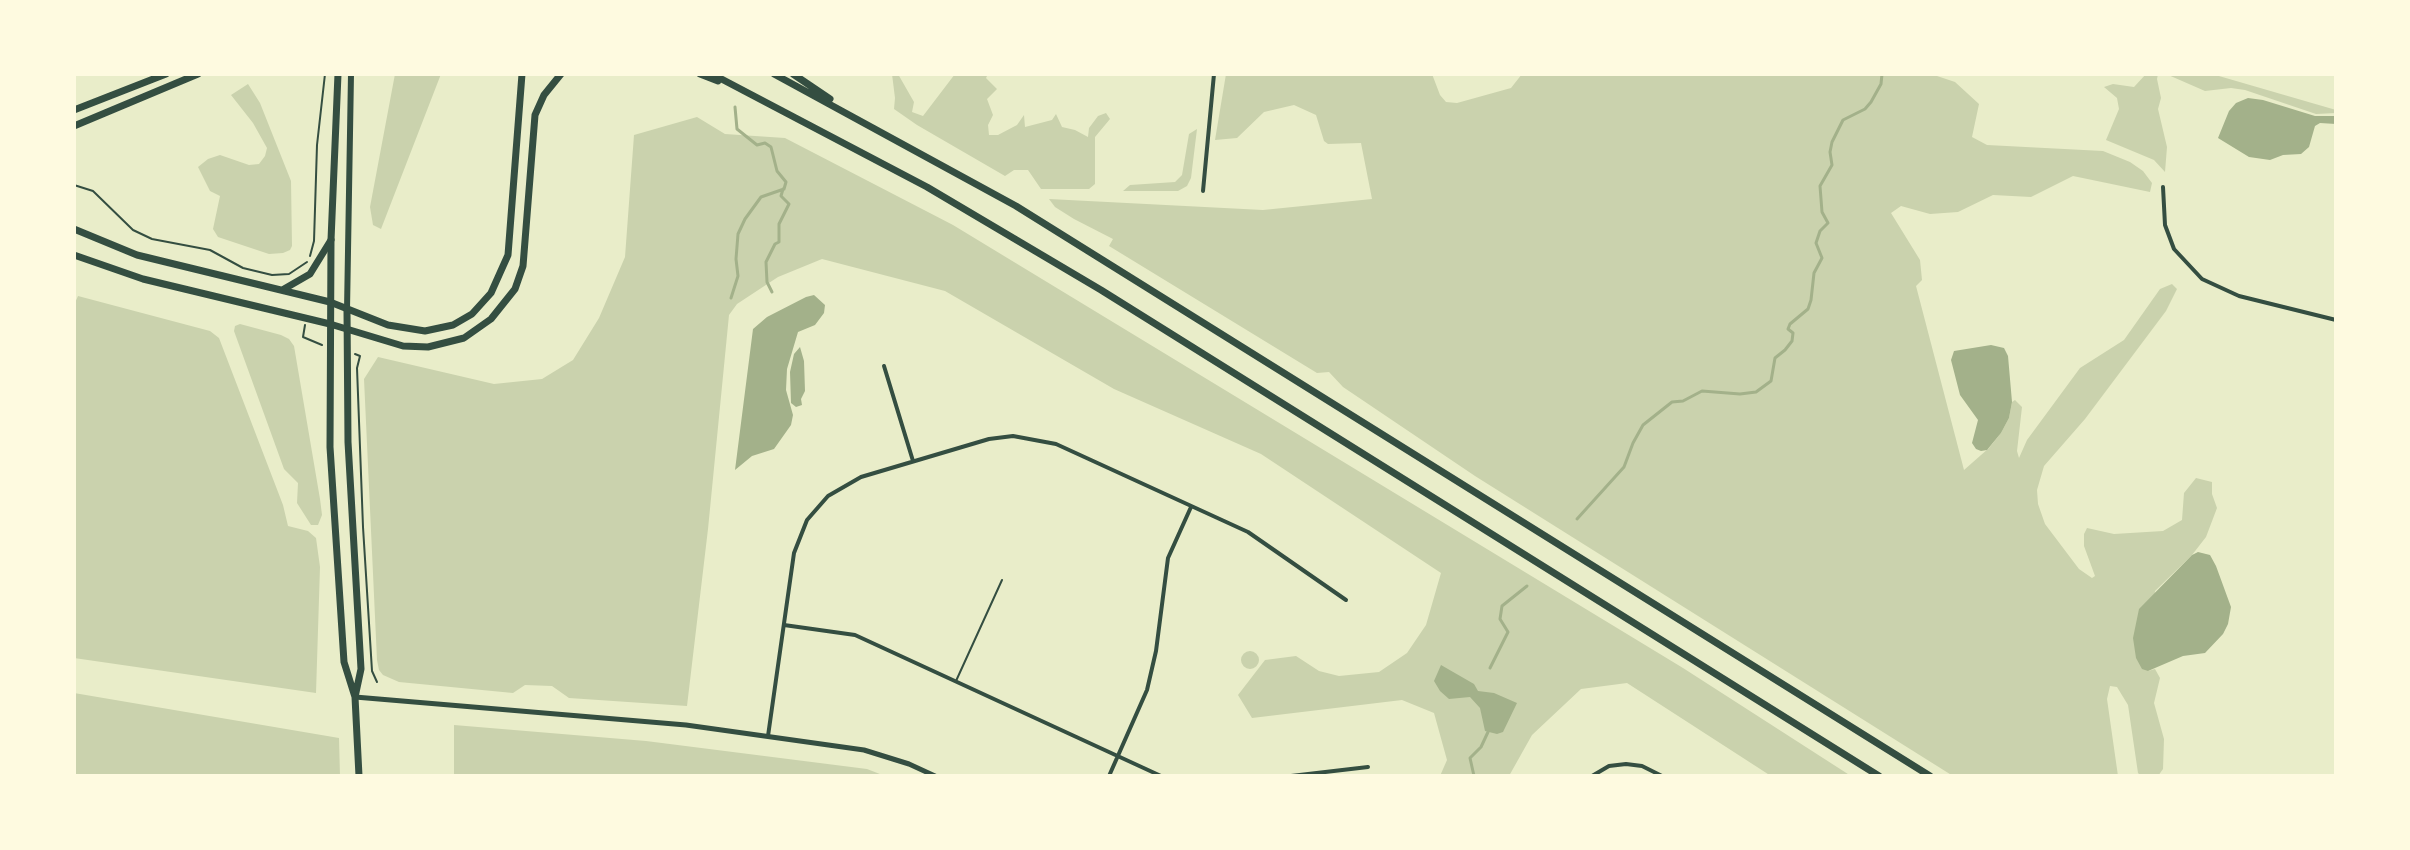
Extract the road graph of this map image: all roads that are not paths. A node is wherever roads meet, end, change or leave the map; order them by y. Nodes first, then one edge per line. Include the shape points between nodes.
1 (166, 74) edge
2 (198, 74) edge
3 (338, 74) edge
4 (351, 74) edge
5 (522, 74) edge
6 (561, 74) edge
7 (700, 74) edge
8 (712, 74) edge
9 (774, 74) edge
10 (793, 74) edge
11 (1214, 74) edge
12 (761, 98) junction
13 (74, 110) edge
14 (858, 118) junction
15 (74, 126) edge
16 (2163, 187) dead end
17 (1203, 191) dead end
18 (74, 229) edge
19 (331, 240) junction
20 (74, 255) edge
21 (282, 289) junction
22 (330, 302) junction
23 (347, 310) junction
24 (2336, 320) edge
25 (330, 324) junction
26 (347, 330) junction
27 (884, 366) dead end
28 (913, 461) junction
29 (1191, 507) junction
30 (1002, 580) dead end
31 (1346, 600) dead end
32 (784, 625) junction
33 (956, 682) junction
34 (355, 697) junction
35 (768, 736) junction
36 (1119, 757) junction
37 (1368, 767) dead end
38 (359, 776) edge
39 (935, 776) edge
40 (1109, 776) edge
41 (1161, 776) edge
42 (1291, 776) edge
43 (1592, 776) edge
44 (1662, 776) edge
45 (1879, 776) edge
46 (1930, 776) edge

1 - 13 main road
2 - 15 main road
3 - 19 main road
4 - 23 main road
5 - 23 main road via 508,255 491,293 462,321 425,331
6 - 26 main road via 535,115 523,266 515,289 498,311 464,338 428,347 403,346
7 - 12 main road
8 - 12 main road
9 - 14 main road
10 - 14 main road
11 - 17 street
12 - 45 main road via 1088,282
14 - 46 main road via 1128,274
16 - 24 street via 2165,225 2174,249 2202,279 2250,299
18 - 21 main road via 137,255
19 - 21 main road via 310,274
19 - 22 main road
20 - 25 main road via 143,279
21 - 22 main road
22 - 23 main road
22 - 25 main road
23 - 26 main road
25 - 26 main road
25 - 34 main road via 330,447 341,619 344,662
26 - 34 main road via 361,669
27 - 28 street
28 - 29 street via 989,439 1034,438
28 - 32 street via 843,485 816,507 794,553
29 - 31 street via 1248,532
29 - 36 street via 1168,558 1147,690
30 - 33 lane
32 - 33 street via 850,634
32 - 35 street
33 - 36 street
34 - 35 street via 663,722
34 - 38 main road
35 - 39 street via 864,750
36 - 40 street
36 - 41 street
37 - 42 street
43 - 44 street via 1626,764

